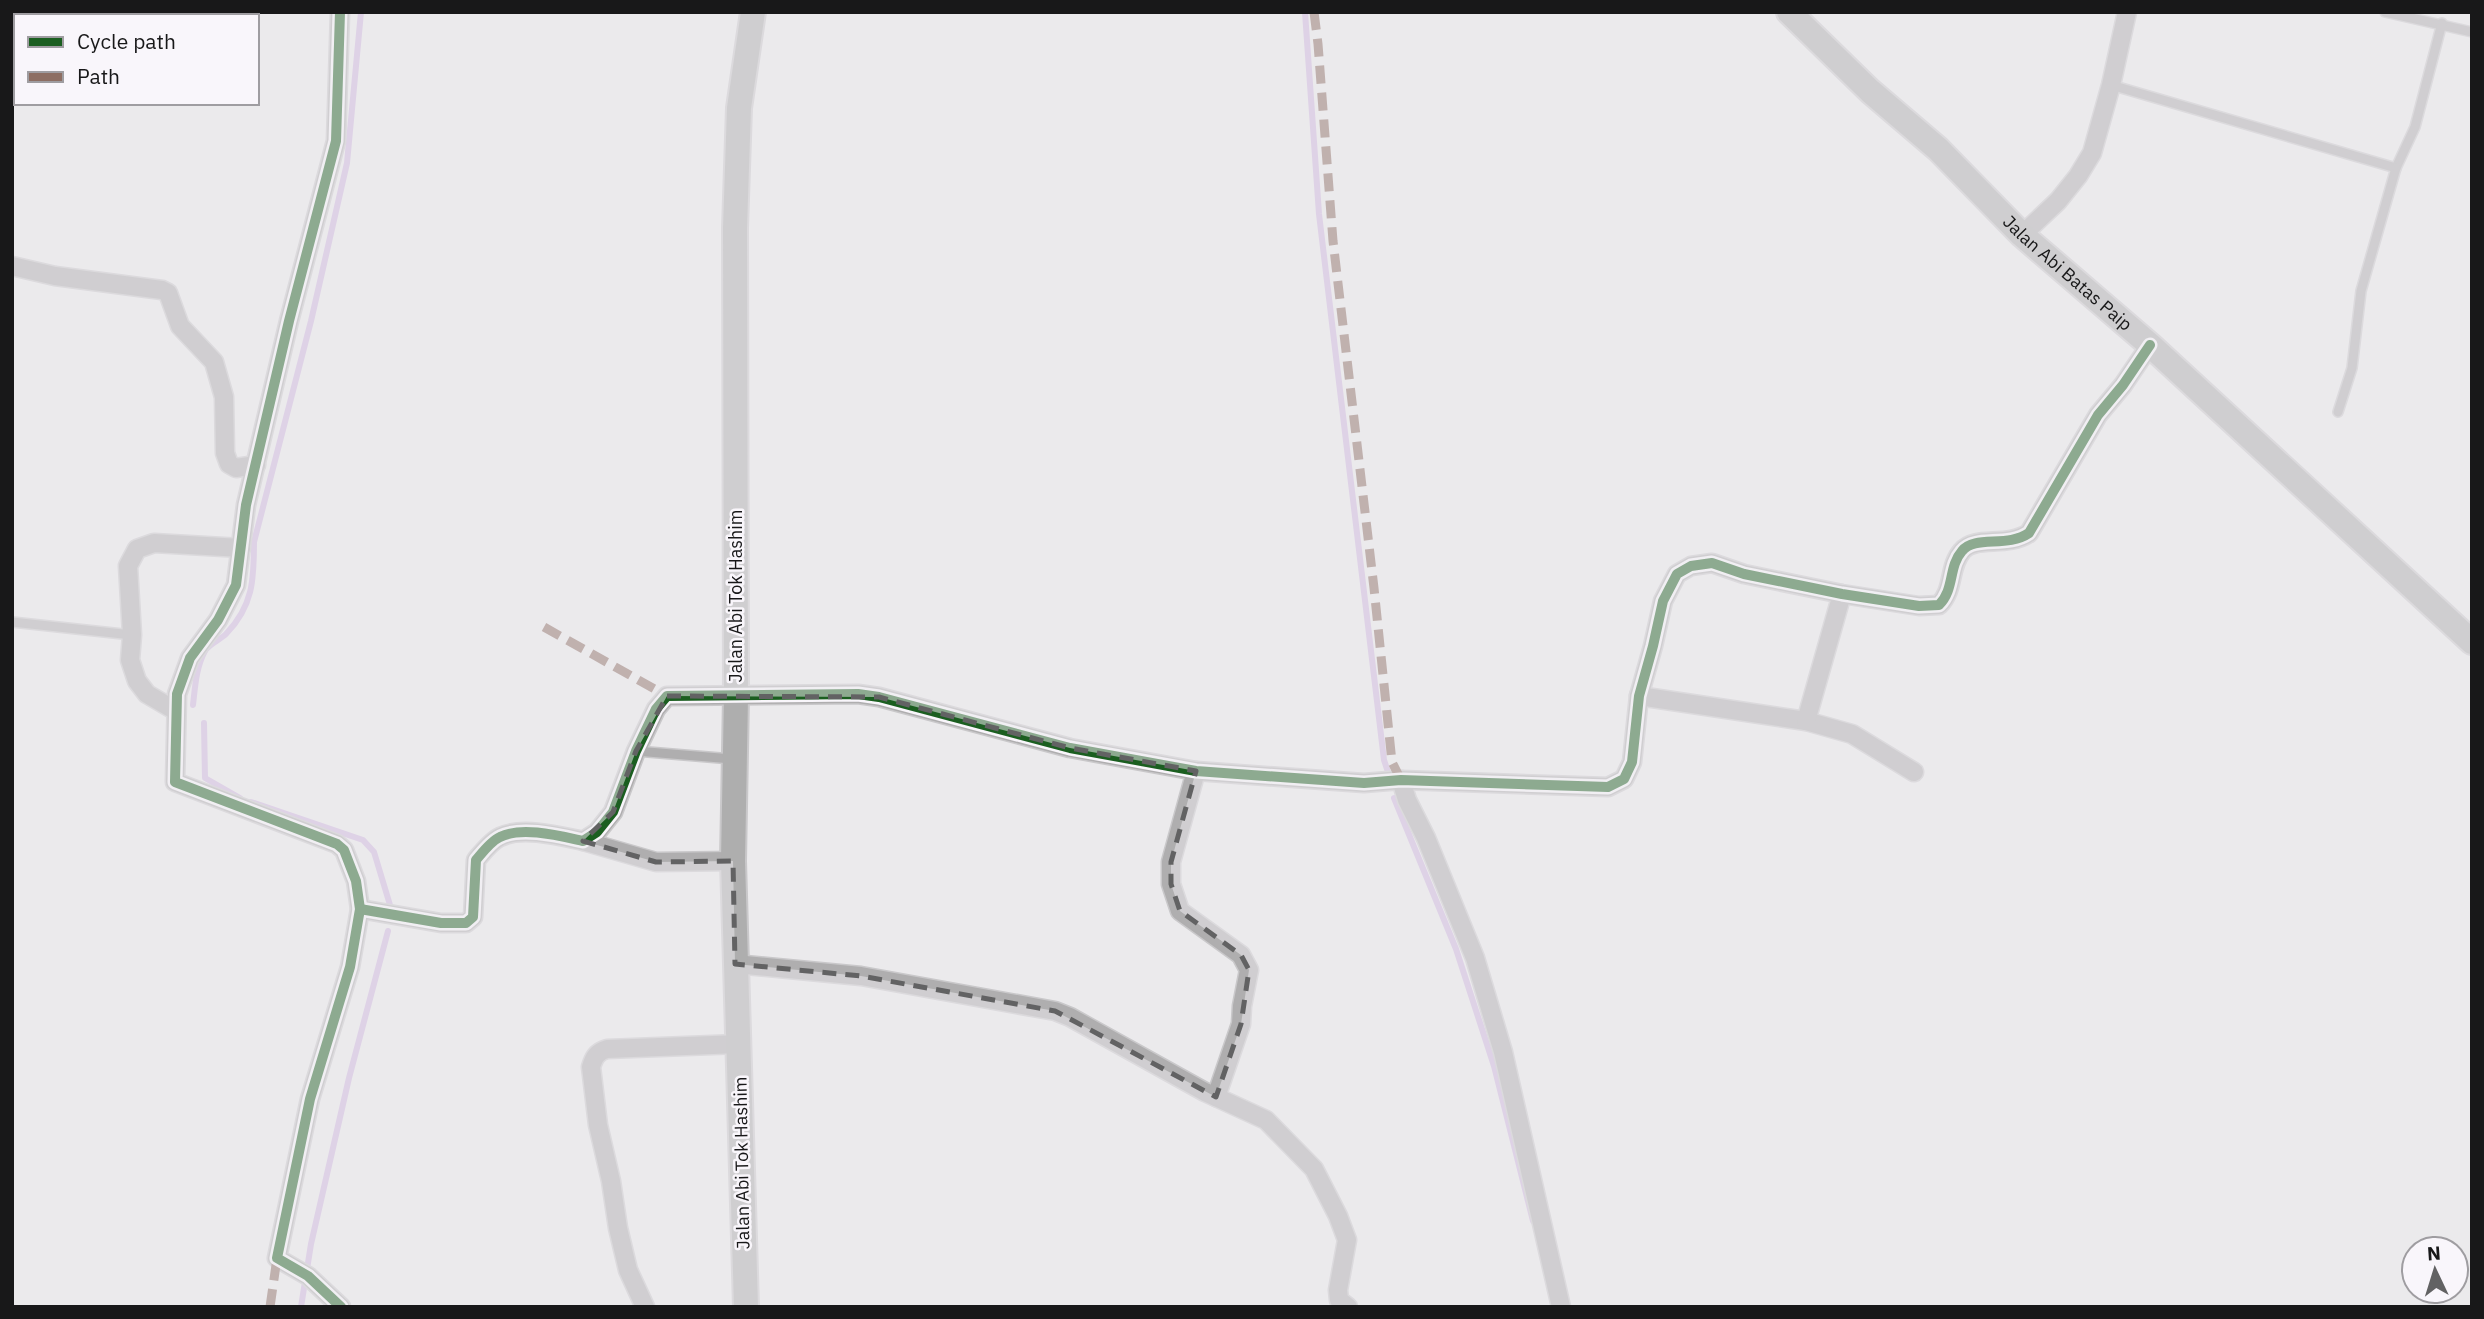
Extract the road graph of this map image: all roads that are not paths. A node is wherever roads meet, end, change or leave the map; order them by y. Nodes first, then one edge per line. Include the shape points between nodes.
1 (340, 12) edge
2 (753, 12) edge
3 (1789, 12) edge
4 (2127, 12) edge
5 (2385, 12) edge
6 (2442, 23) junction
7 (2472, 32) edge
8 (2111, 85) junction
9 (2396, 168) junction
10 (2022, 235) junction
11 (12, 266) edge
12 (2150, 345) junction
13 (2338, 412) dead end
14 (256, 465) junction
15 (241, 548) junction
16 (1842, 594) junction
17 (12, 622) edge
18 (132, 635) junction
19 (2472, 642) edge
20 (736, 696) junction
21 (1639, 696) junction
22 (176, 712) junction
23 (1806, 721) junction
24 (636, 751) junction
25 (734, 759) junction
26 (1196, 771) junction
27 (1914, 772) dead end
28 (1401, 780) junction
29 (583, 841) junction
30 (733, 861) junction
31 (360, 909) junction
32 (735, 964) junction
33 (739, 1044) junction
34 (1216, 1097) junction
35 (341, 1307) edge
36 (645, 1307) edge
37 (746, 1307) edge
38 (1348, 1307) edge
39 (1561, 1307) edge

1 - 14 street via 336,141
2 - 20 main road, Jalan Abi Tok Hashim via 739,108 735,228
3 - 10 main road, Jalan Abi Batas Paip via 1938,149
4 - 8 street
5 - 6 lane
6 - 7 lane
6 - 9 lane via 2415,127
8 - 9 lane
8 - 10 street via 2092,153 2058,201
9 - 13 lane via 2361,292 2352,368
10 - 12 main road, Jalan Abi Batas Paip
11 - 14 street via 168,293 180,326 214,362 224,397 229,464 236,468
12 - 16 street via 2098,415 2029,533 2019,540 1963,549 1947,597 1939,605
12 - 19 main road, Jalan Abi Batas Paip
14 - 15 street
15 - 18 street via 154,543 137,550 128,566
15 - 22 street via 236,585 190,658 177,694
16 - 21 street via 1713,563 1691,566 1677,574 1663,601
16 - 23 street
17 - 18 lane
18 - 22 street via 130,660 137,681 147,694
20 - 24 street via 667,696
20 - 25 main road, Jalan Abi Tok Hashim
20 - 26 street via 879,697 1070,748
21 - 23 street
21 - 28 street via 1632,762 1625,779 1608,787
22 - 31 street via 175,782 337,844 356,881
23 - 27 street via 1852,734
24 - 25 lane
24 - 29 street via 613,812
25 - 30 main road, Jalan Abi Tok Hashim
26 - 28 street via 1364,783
26 - 34 street via 1171,862 1171,884 1180,911 1241,954 1249,970 1241,1024
28 - 39 street via 1475,958 1503,1052
29 - 30 street via 656,862
29 - 31 street via 554,834 500,837 476,860 473,917 466,922 441,923
30 - 32 main road, Jalan Abi Tok Hashim
31 - 35 street via 350,967 310,1098 277,1258 308,1276
32 - 33 main road, Jalan Abi Tok Hashim
32 - 34 street via 862,976 1055,1012
33 - 36 street via 607,1049 593,1059 598,1125 618,1228 628,1270
33 - 37 main road, Jalan Abi Tok Hashim
34 - 38 street via 1266,1119 1314,1169 1348,1240 1338,1290 1339,1300

